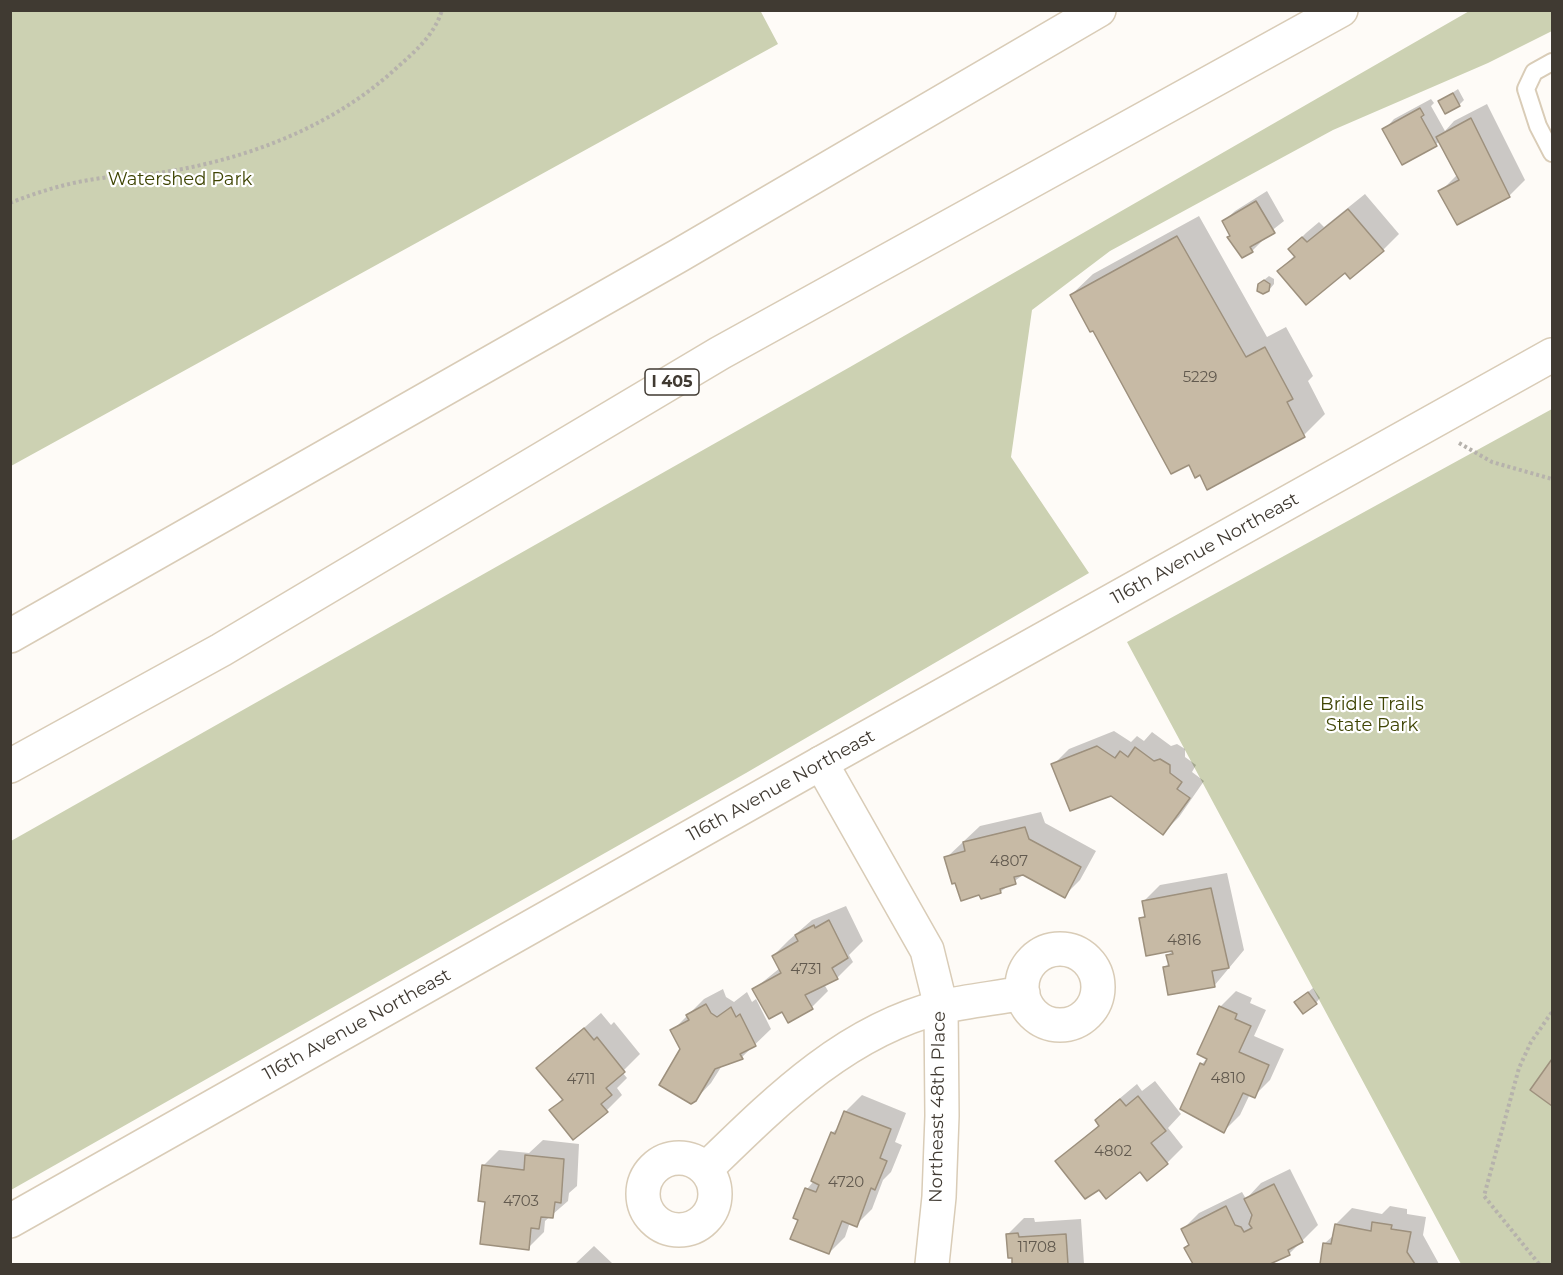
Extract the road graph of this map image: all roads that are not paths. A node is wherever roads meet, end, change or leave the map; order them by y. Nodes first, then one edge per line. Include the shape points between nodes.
1 (1099, 10) edge
2 (1341, 10) edge
3 (1552, 62) edge
4 (1552, 153) edge
5 (1552, 355) edge
6 (10, 636) edge
7 (821, 763) junction
8 (10, 766) edge
9 (1023, 993) dead end
10 (941, 1007) junction
11 (706, 1169) dead end
12 (10, 1221) edge
13 (932, 1264) edge

1 - 6 main road via 678,256
2 - 8 main road, I 405 via 720,353 221,650
3 - 4 lane via 1534,72 1526,89
5 - 7 main road, 116th Avenue Northeast
7 - 10 main road, Northeast 48th Place via 927,950
7 - 12 main road, 116th Avenue Northeast
9 - 10 main road
10 - 11 main road via 885,1026 811,1071
10 - 13 main road, Northeast 48th Place via 942,1116

